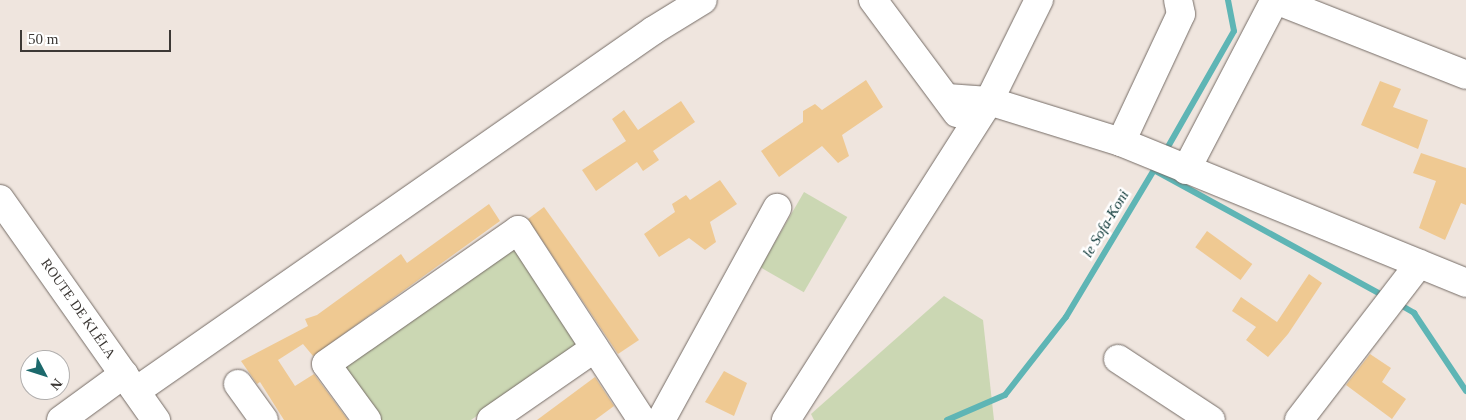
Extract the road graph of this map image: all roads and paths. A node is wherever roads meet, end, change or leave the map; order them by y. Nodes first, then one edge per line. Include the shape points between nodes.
1 (703, 0) edge
2 (874, 0) edge
3 (1039, 0) edge
4 (1178, 0) edge
5 (1276, 0) edge
6 (1466, 75) edge
7 (947, 98) junction
8 (988, 101) junction
9 (970, 130) junction
10 (1121, 142) junction
11 (1186, 170) junction
12 (0, 199) edge
13 (777, 208) dead end
14 (1419, 264) junction
15 (1466, 283) edge
16 (595, 348) junction
17 (1118, 359) dead end
18 (130, 383) junction
19 (238, 384) dead end
20 (61, 420) edge
21 (156, 420) edge
22 (264, 420) edge
23 (367, 420) edge
24 (491, 420) edge
25 (642, 420) edge
26 (660, 420) edge
27 (786, 420) edge
28 (1211, 420) edge
29 (1300, 420) edge

1 - 18 street
2 - 7 street
3 - 8 street
4 - 10 street via 1181,14
5 - 6 street
5 - 11 street
7 - 8 street
7 - 9 street
8 - 9 street
8 - 10 street
9 - 27 street
10 - 11 street
11 - 14 street
12 - 18 street, ROUTE DE KLÉLA
13 - 26 street
14 - 15 street
14 - 29 street
16 - 23 street via 518,230 326,364
16 - 24 street
16 - 25 street
17 - 28 street
18 - 20 street
18 - 21 street, ROUTE DE KLÉLA
19 - 22 street

